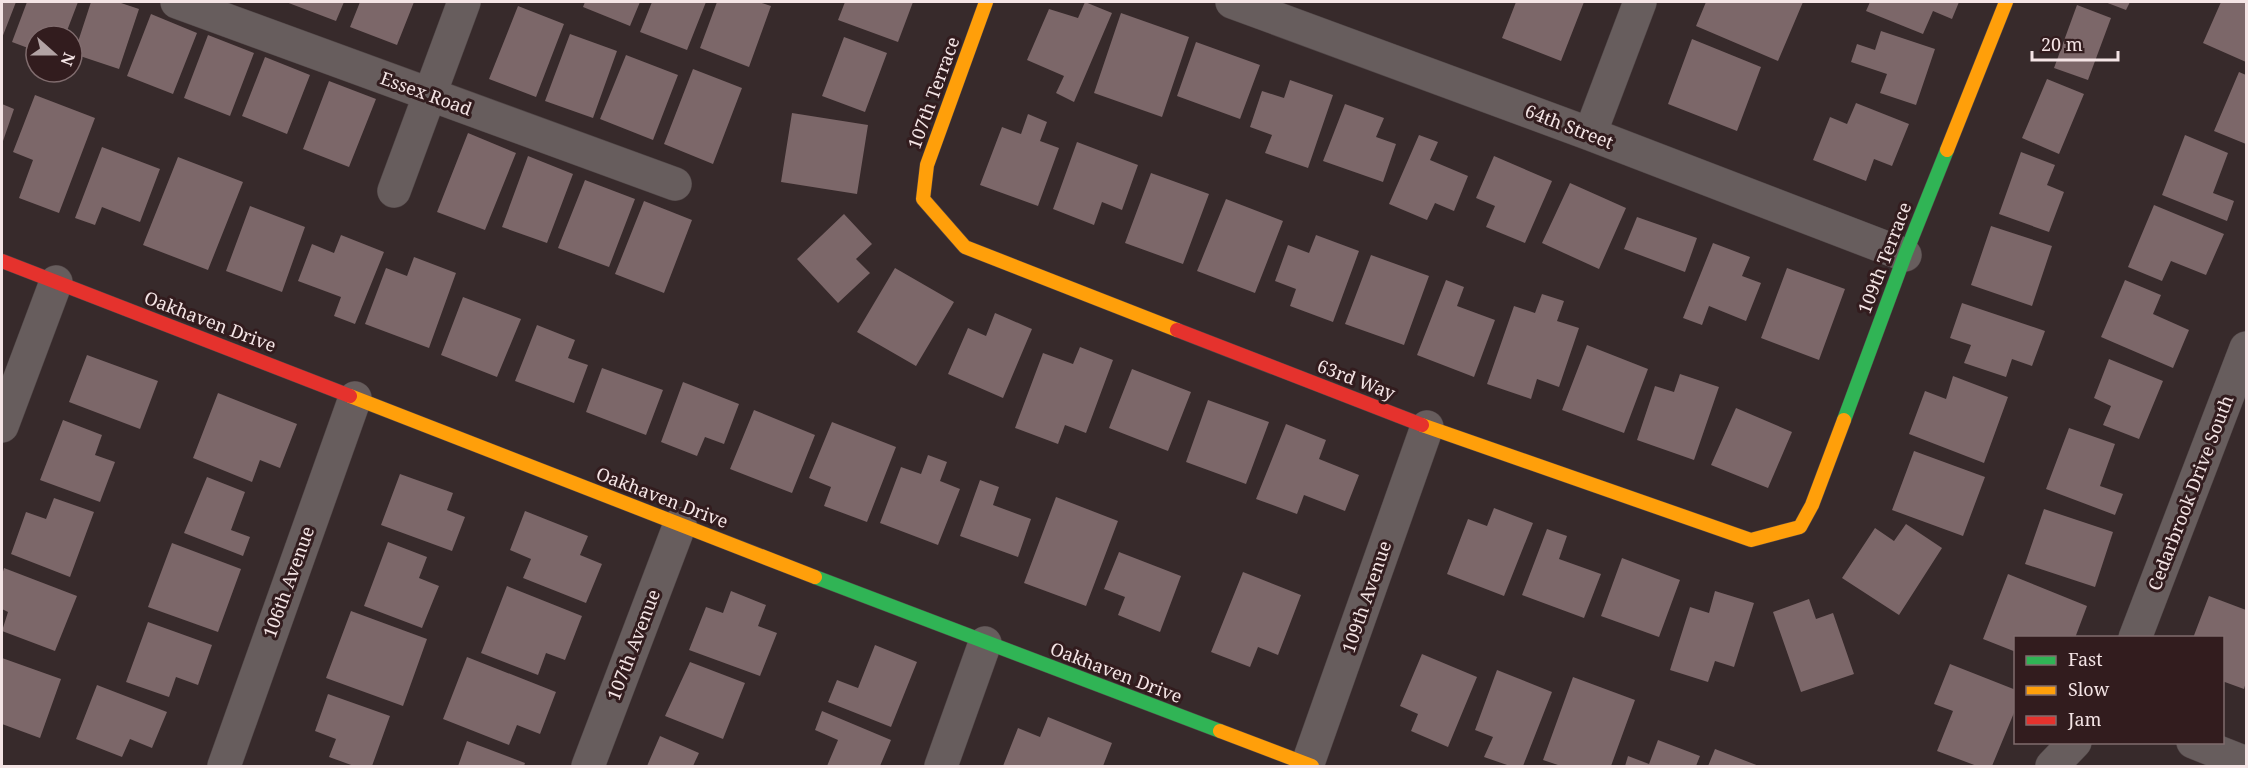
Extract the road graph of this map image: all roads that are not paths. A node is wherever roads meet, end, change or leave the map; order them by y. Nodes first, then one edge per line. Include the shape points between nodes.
1 (177, 2) edge
2 (464, 2) edge
3 (986, 2) edge
4 (1232, 2) edge
5 (1640, 2) edge
6 (2006, 2) edge
7 (428, 95) junction
8 (1590, 134) junction
9 (675, 184) dead end
10 (394, 191) dead end
11 (923, 199) joint
12 (1905, 255) junction
13 (2, 261) edge
14 (56, 282) junction
15 (2247, 348) edge
16 (355, 398) junction
17 (2, 426) edge
18 (1427, 427) junction
19 (680, 524) junction
20 (1800, 527) joint
21 (2136, 636) edge
22 (985, 643) junction
23 (2073, 744) edge
24 (2198, 744) edge
25 (2247, 763) edge
26 (224, 766) edge
27 (588, 766) edge
28 (941, 766) edge
29 (1309, 766) edge
30 (2052, 766) edge

1 - 7 street, Essex Road
2 - 7 street
3 - 11 street, 107th Terrace via 927,165
4 - 8 street, 64th Street
5 - 8 street
6 - 12 street, 109th Terrace
7 - 9 street, Essex Road
7 - 10 street
8 - 12 street, 64th Street
11 - 18 street, 63rd Way via 965,247
12 - 20 street, 109th Terrace via 1812,505
13 - 14 street, Oakhaven Drive
14 - 16 street, Oakhaven Drive
14 - 17 street
15 - 21 street, Cedarbrook Drive South
16 - 19 street, Oakhaven Drive
16 - 26 street, 106th Avenue
18 - 20 street, 63rd Way via 1750,540
18 - 29 street, 109th Avenue
19 - 22 street, Oakhaven Drive
19 - 27 street, 107th Avenue
22 - 28 street
22 - 29 street, Oakhaven Drive
23 - 30 street
24 - 25 street

